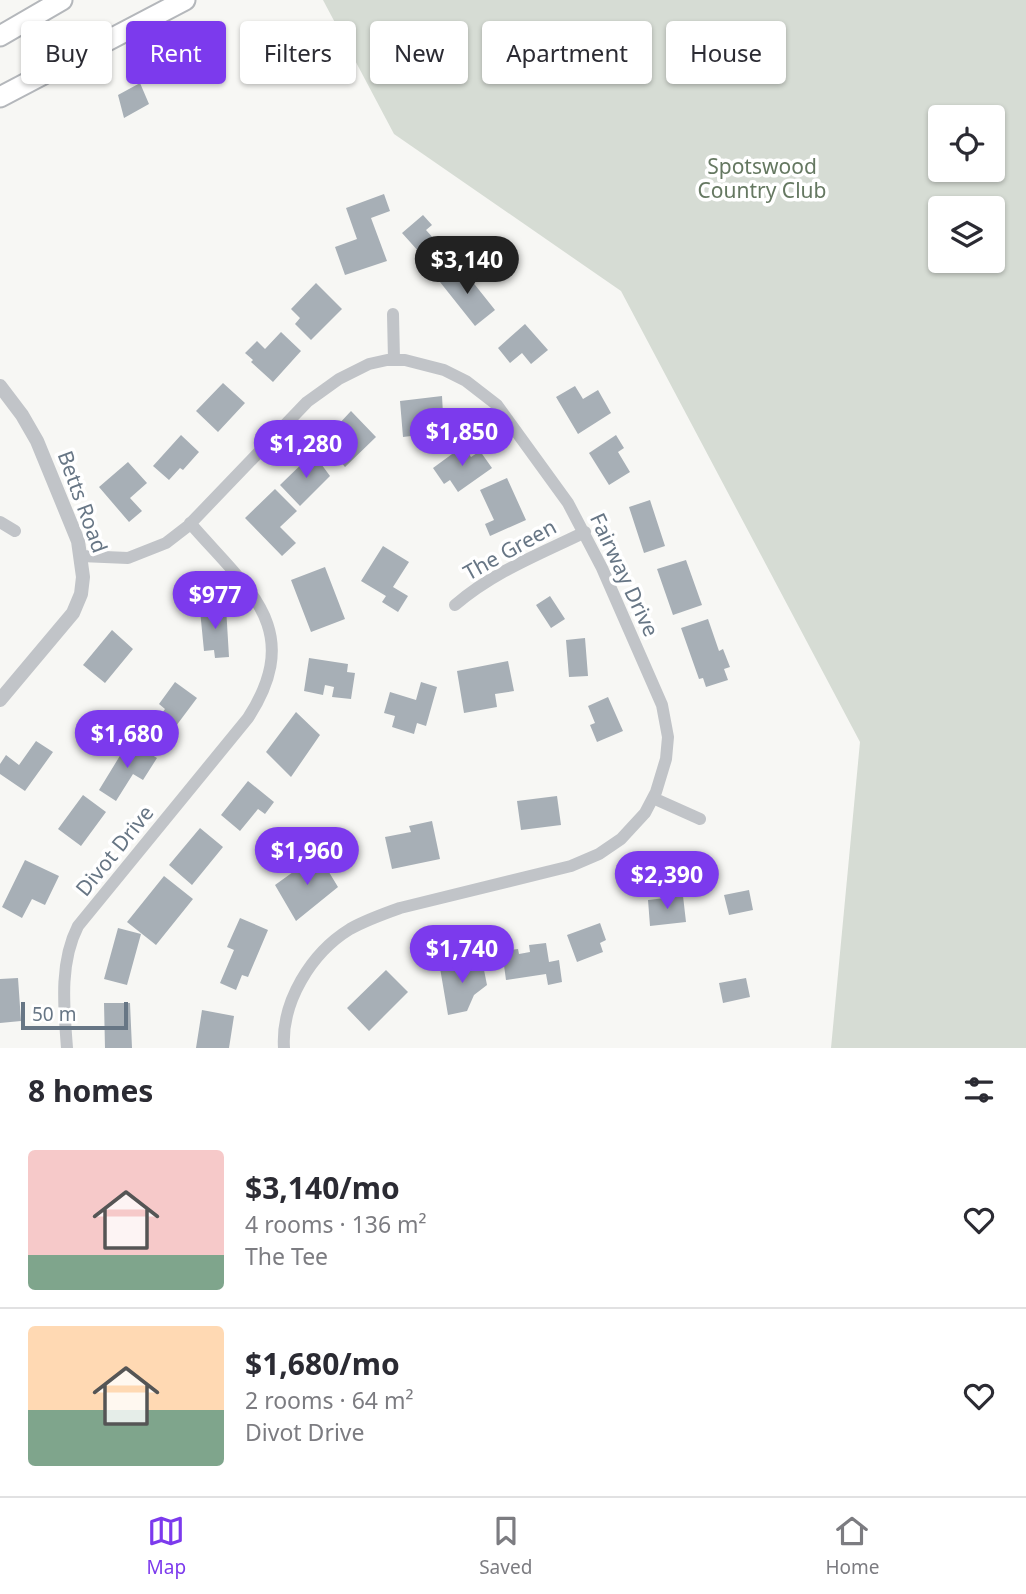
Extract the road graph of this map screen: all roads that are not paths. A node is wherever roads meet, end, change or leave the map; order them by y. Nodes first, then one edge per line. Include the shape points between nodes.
1 (62, 0) edge
2 (185, 0) edge
3 (0, 36) edge
4 (0, 97) edge
5 (393, 314) dead end
6 (394, 359) junction
7 (0, 386) edge
8 (0, 522) edge
9 (190, 523) junction
10 (15, 531) dead end
11 (585, 531) junction
12 (82, 555) junction
13 (455, 605) dead end
14 (0, 700) edge
15 (653, 798) junction
16 (699, 819) dead end
17 (66, 1048) edge
18 (284, 1048) edge

1 - 3 highway
2 - 4 highway
5 - 6 street
6 - 9 street, Fairway Drive via 361,368 307,402
6 - 11 street, Fairway Drive via 455,375 497,405
7 - 12 street, Betts Road via 37,441
8 - 10 street
9 - 12 street, Fairway Drive via 166,544 134,557
9 - 17 street, Divot Drive via 261,609 273,644 271,672 248,718 78,926 65,981
11 - 13 street, The Green via 506,569
11 - 15 street, Fairway Drive via 665,716 667,748
12 - 14 street, Betts Road via 83,586 77,606
15 - 16 street
15 - 18 street, Fairway Drive via 630,831 586,861 400,908 348,931 323,953 299,985 286,1018

